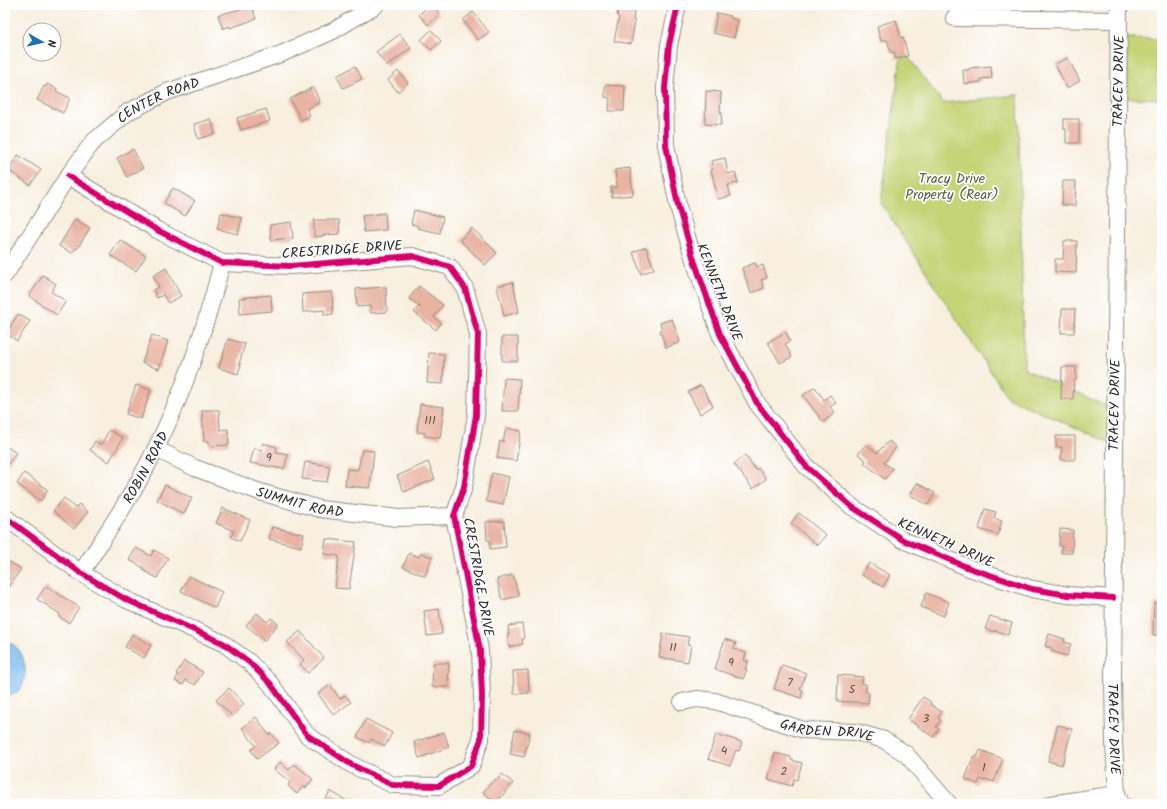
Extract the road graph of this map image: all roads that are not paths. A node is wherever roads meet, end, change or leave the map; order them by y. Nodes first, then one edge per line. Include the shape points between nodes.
1 (376, 5) edge
2 (678, 5) edge
3 (1118, 12) edge
4 (954, 18) dead end
5 (68, 176) junction
6 (222, 263) junction
7 (5, 276) edge
8 (156, 449) junction
9 (5, 516) edge
10 (454, 516) junction
11 (81, 573) junction
12 (1113, 598) junction
13 (682, 702) dead end
14 (1119, 799) edge
15 (949, 804) edge
16 (1051, 804) edge

1 - 5 street, CENTER ROAD via 333,31 281,54 168,92 128,112 93,142
2 - 12 street, KENNETH DRIVE via 669,45 665,88 666,145 678,206 720,334 757,402 806,466 852,506 903,540 969,568 1032,589
3 - 4 street
3 - 12 street, TRACEY DRIVE
5 - 6 street, CRESTRIDGE DRIVE via 157,230
5 - 7 street, CENTER ROAD
6 - 8 street, ROBIN ROAD via 214,296 183,388
6 - 10 street, CRESTRIDGE DRIVE via 291,266 412,256 450,266 465,288 478,334 476,415 464,487
8 - 10 street, SUMMIT ROAD via 196,468 260,492 320,508 398,518
8 - 11 street, ROBIN ROAD
9 - 11 street
10 - 11 street, CRESTRIDGE DRIVE via 480,650 481,739 471,766 439,786 393,785 352,765 308,735 270,683 249,662 223,642 124,599
12 - 14 street, TRACEY DRIVE via 1114,743
13 - 15 street, GARDEN DRIVE via 697,699 715,701 804,730 856,732 884,740 906,754
14 - 16 street

